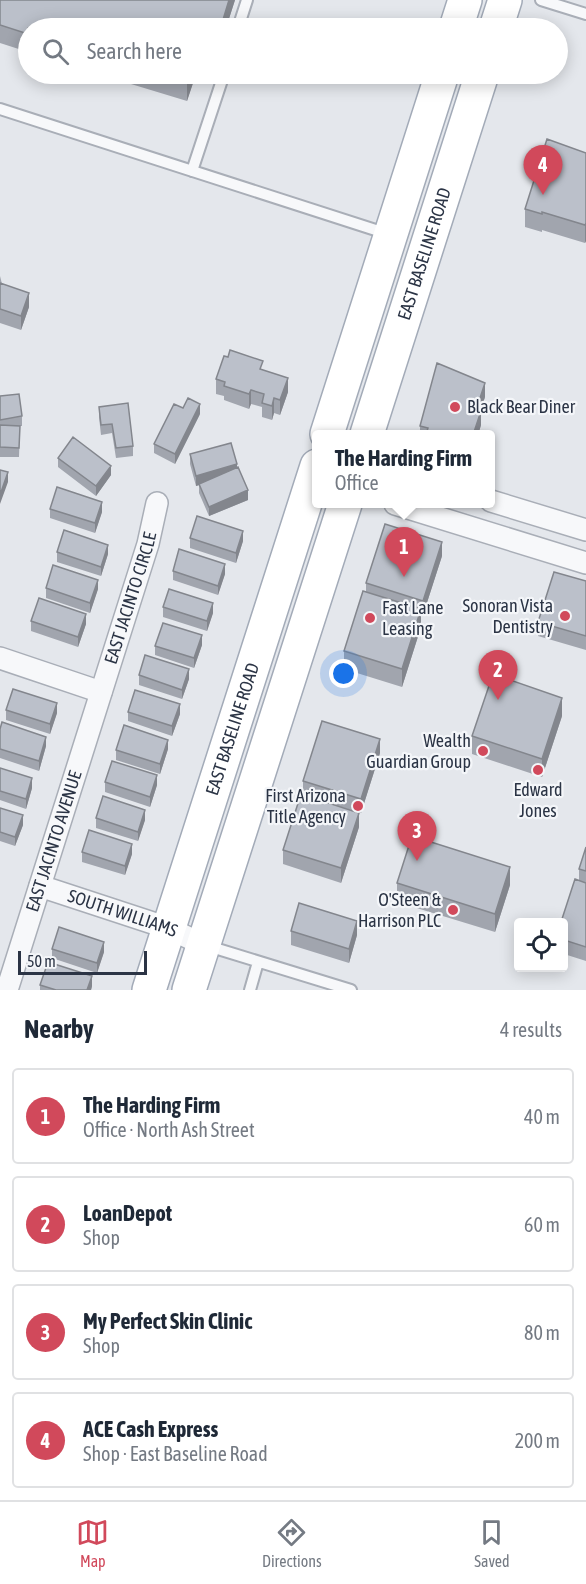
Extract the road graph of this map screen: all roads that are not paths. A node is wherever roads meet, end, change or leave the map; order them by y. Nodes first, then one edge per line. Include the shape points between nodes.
1 (247, 0) edge
2 (465, 0) edge
3 (505, 0) edge
4 (541, 0) edge
5 (586, 14) edge
6 (241, 18) edge
7 (459, 18) edge
8 (499, 18) edge
9 (221, 84) edge
10 (439, 84) edge
11 (479, 84) edge
12 (0, 109) edge
13 (192, 171) junction
14 (391, 235) junction
15 (329, 430) edge
16 (369, 430) edge
17 (312, 482) edge
18 (495, 502) edge
19 (157, 503) dead end
20 (344, 508) edge
21 (408, 508) edge
22 (586, 530) edge
23 (586, 563) edge
24 (0, 658) edge
25 (101, 692) junction
26 (40, 886) junction
27 (168, 928) junction
28 (204, 945) junction
29 (258, 962) junction
30 (7, 990) edge
31 (148, 990) edge
32 (189, 990) edge
33 (250, 990) edge
34 (351, 990) edge

1 - 6 lane
2 - 7 main road
3 - 8 main road
4 - 5 lane
9 - 13 lane
10 - 14 main road
11 - 16 main road, EAST BASELINE ROAD
12 - 13 lane
13 - 14 lane
14 - 15 main road
17 - 27 main road, EAST BASELINE ROAD
18 - 22 street
19 - 25 street, EAST JACINTO CIRCLE via 148,544
20 - 28 main road, EAST BASELINE ROAD
21 - 23 street
24 - 25 street
25 - 26 street, EAST JACINTO AVENUE
26 - 27 street, SOUTH WILLIAMS
26 - 30 street, EAST JACINTO AVENUE
27 - 28 street, SOUTH WILLIAMS
27 - 31 main road, EAST BASELINE ROAD
28 - 29 lane
28 - 32 main road, EAST BASELINE ROAD
29 - 33 lane
29 - 34 lane

